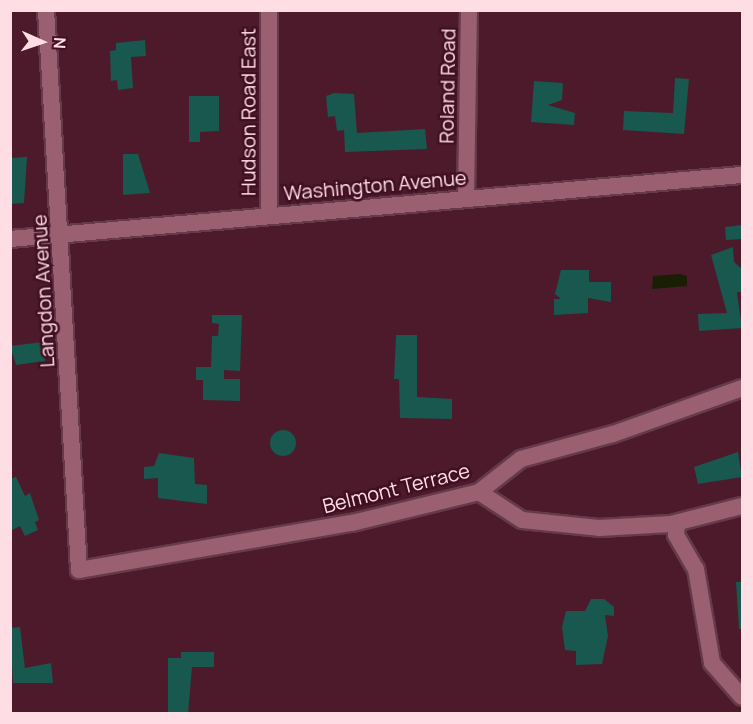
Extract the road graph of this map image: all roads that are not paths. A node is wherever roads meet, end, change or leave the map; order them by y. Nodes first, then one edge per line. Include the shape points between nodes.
1 (46, 10) edge
2 (269, 10) edge
3 (470, 10) edge
4 (742, 175) edge
5 (466, 198) junction
6 (269, 214) junction
7 (61, 234) junction
8 (10, 239) edge
9 (742, 388) edge
10 (478, 492) junction
11 (742, 506) edge
12 (677, 523) junction
13 (79, 570) joint
14 (742, 697) edge

1 - 7 street, Langdon Avenue
2 - 6 street, Hudson Road East
3 - 5 street, Roland Road
4 - 5 street, Washington Avenue
5 - 6 street, Washington Avenue
6 - 7 street, Washington Avenue
7 - 8 street, Washington Avenue
7 - 13 street, Langdon Avenue
9 - 10 street, Belmont Terrace via 613,434 521,459
10 - 12 street via 522,520 598,528
10 - 13 street, Belmont Terrace via 352,523
11 - 12 street
12 - 14 street via 676,535 696,569 712,663

